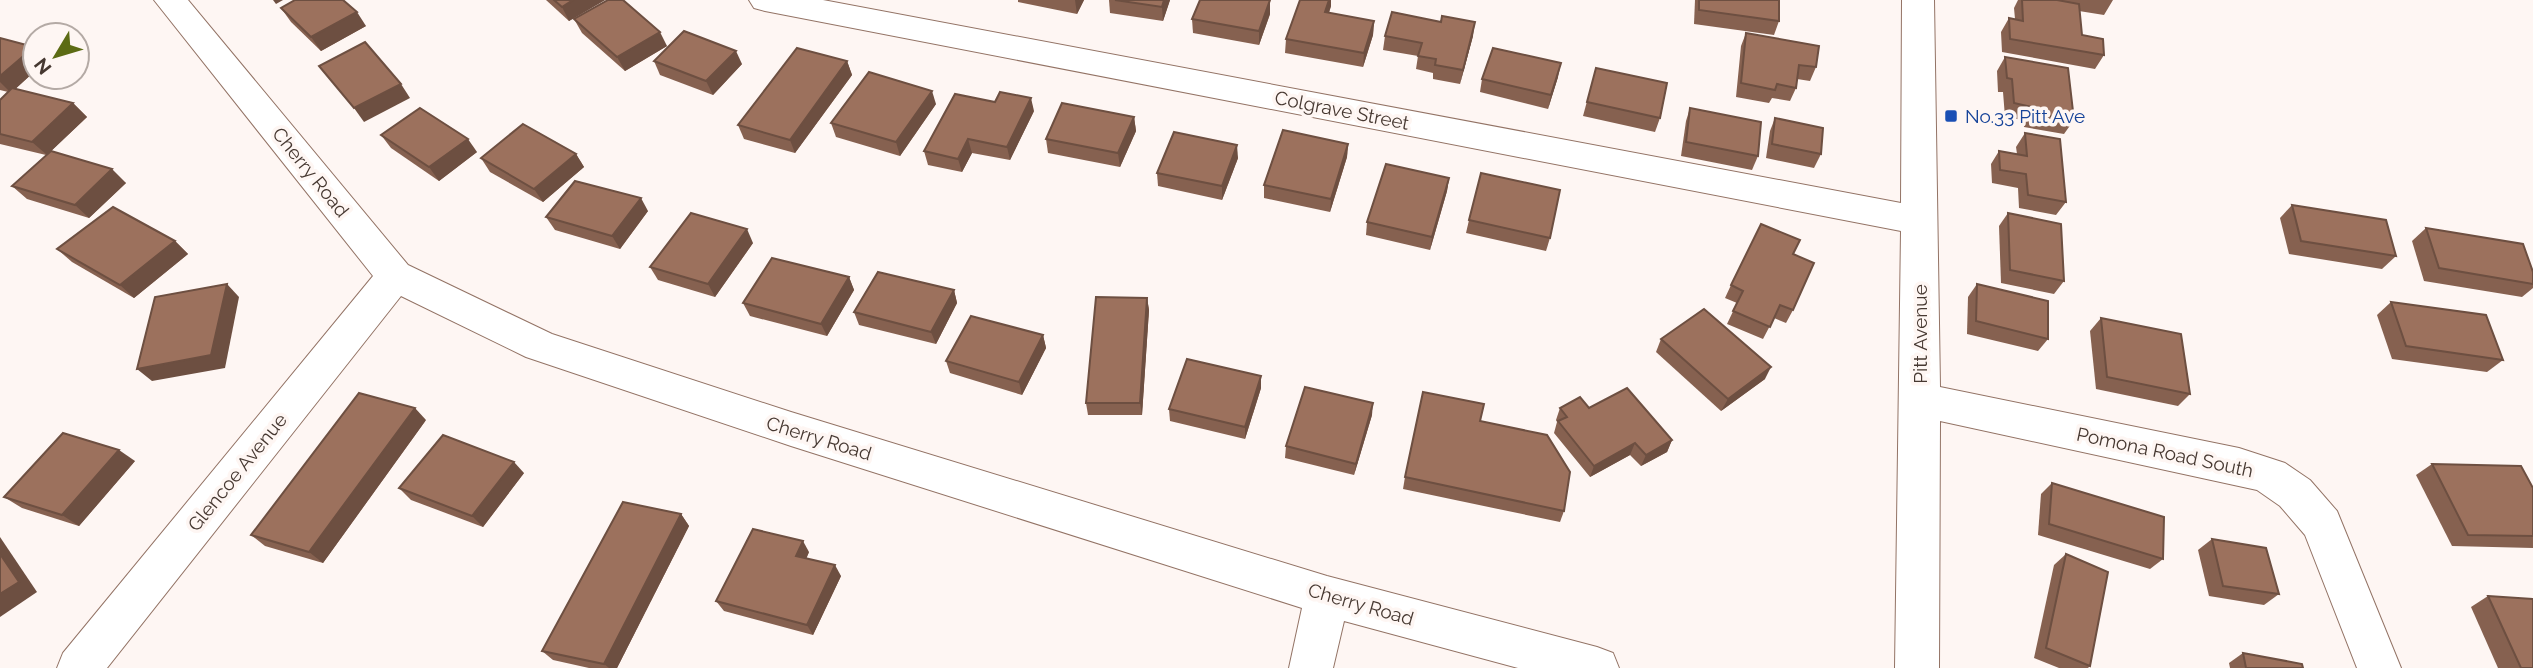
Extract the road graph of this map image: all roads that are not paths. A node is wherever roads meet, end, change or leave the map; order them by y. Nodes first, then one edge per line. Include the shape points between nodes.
1 (170, 0) edge
2 (765, 0) edge
3 (1918, 0) edge
4 (1920, 221) junction
5 (396, 276) junction
6 (1920, 400) junction
7 (1327, 596) junction
8 (79, 668) edge
9 (1311, 668) edge
10 (1597, 668) edge
11 (1917, 668) edge
12 (2379, 668) edge

1 - 5 street, Cherry Road
2 - 4 street, Colgrave Street
3 - 4 street, Pitt Avenue
4 - 6 street, Pitt Avenue
5 - 7 street, Cherry Road via 540,346
5 - 8 street, Glencoe Avenue
6 - 11 street, Pitt Avenue
6 - 12 street, Pomona Road South via 2270,476 2295,493 2322,524
7 - 9 street
7 - 10 street, Cherry Road

